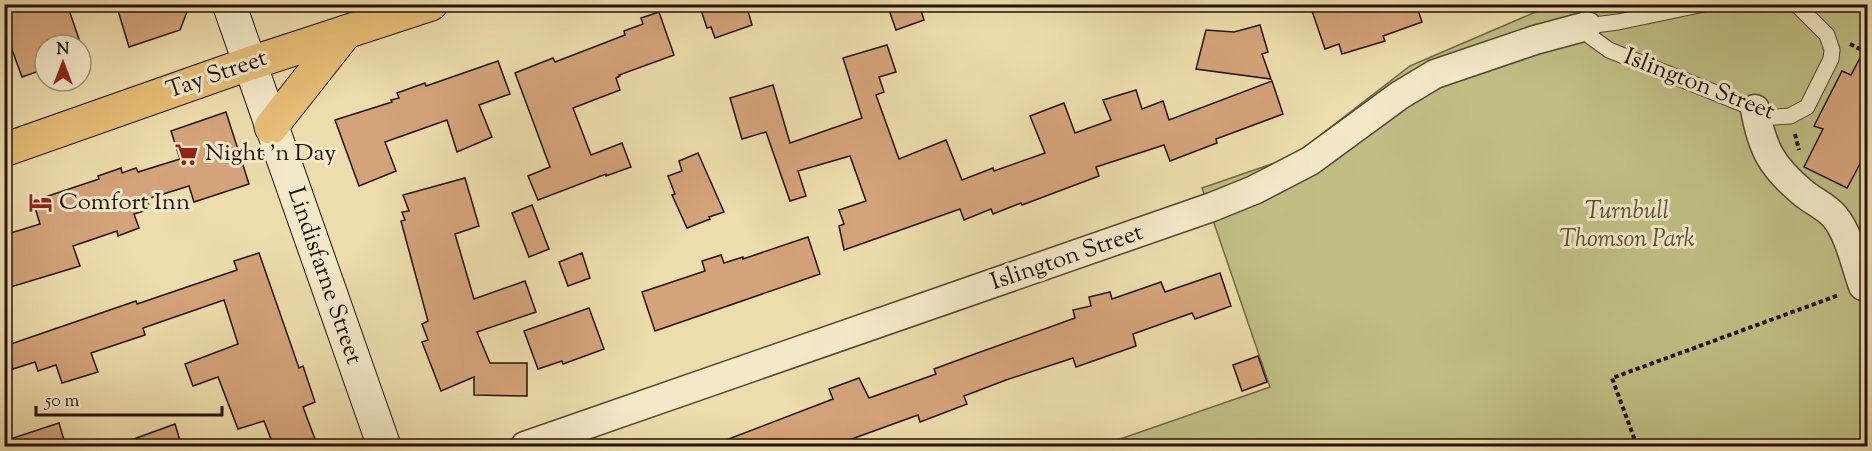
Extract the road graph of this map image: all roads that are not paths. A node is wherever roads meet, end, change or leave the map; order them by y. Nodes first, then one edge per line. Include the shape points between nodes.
1 (229, 4) edge
2 (431, 4) edge
3 (1704, 4) edge
4 (1796, 4) edge
5 (1587, 26) junction
6 (346, 32) junction
7 (249, 64) junction
8 (1755, 109) junction
9 (271, 127) junction
10 (4, 150) edge
11 (1863, 286) road end
12 (384, 447) edge
13 (525, 447) edge

1 - 7 street, Lindisfarne Street
2 - 6 highway, Tay Street
3 - 5 lane, Islington Street
4 - 8 lane, Islington Street via 1827,35 1831,59 1806,107 1790,116 1775,117
5 - 8 lane, Islington Street via 1591,37 1609,50
5 - 13 street, Islington Street via 1435,74 1310,161 1212,207
6 - 7 highway, Tay Street
6 - 9 highway
7 - 9 street, Lindisfarne Street
7 - 10 highway, Tay Street
8 - 11 street via 1769,157 1835,218
9 - 12 street, Lindisfarne Street

